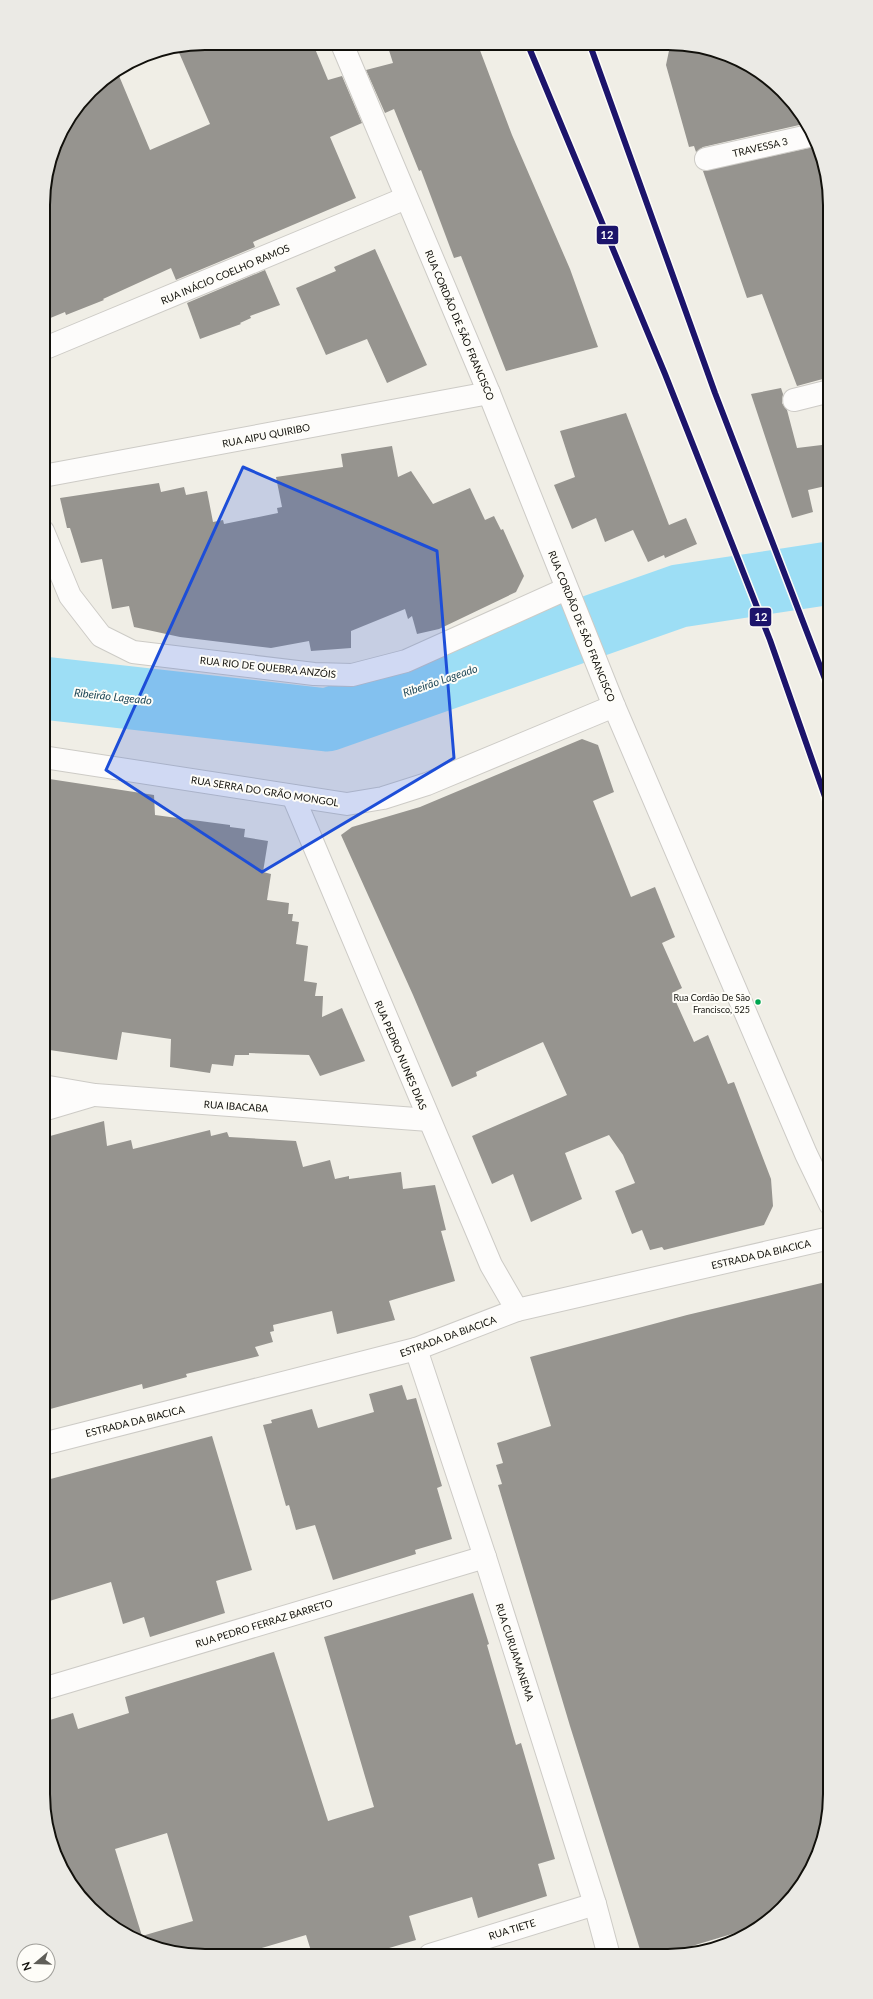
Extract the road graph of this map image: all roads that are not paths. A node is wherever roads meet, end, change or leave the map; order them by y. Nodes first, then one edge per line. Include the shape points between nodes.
1 (344, 50) edge
2 (807, 136) edge
3 (706, 159) dead end
4 (406, 198) junction
5 (50, 347) edge
6 (489, 393) junction
7 (823, 394) edge
8 (794, 400) dead end
9 (50, 475) edge
10 (50, 548) edge
11 (566, 589) junction
12 (614, 706) junction
13 (50, 757) edge
14 (293, 796) junction
15 (50, 1087) edge
16 (95, 1095) junction
17 (50, 1108) edge
18 (429, 1120) junction
19 (823, 1189) edge
20 (823, 1240) edge
21 (517, 1310) junction
22 (416, 1349) junction
23 (50, 1442) edge
24 (485, 1556) junction
25 (50, 1687) edge
26 (595, 1904) junction
27 (446, 1949) edge
28 (607, 1949) edge

1 - 4 street, RUA CORDÃO DE SÃO FRANCISCO
2 - 3 street, TRAVESSA 3
4 - 5 street, RUA INÁCIO COELHO RAMOS
4 - 6 street, RUA CORDÃO DE SÃO FRANCISCO
6 - 9 street, RUA AIPU QUIRIBO
6 - 11 street, RUA CORDÃO DE SÃO FRANCISCO
7 - 8 street
10 - 11 street, RUA RIO DE QUEBRA ANZÓIS via 70,596 101,636 132,652 314,674 352,675 406,662
11 - 12 street, RUA CORDÃO DE SÃO FRANCISCO
12 - 14 street, RUA SERRA DO GRÃO MONGOL via 427,784 382,798 347,804
12 - 19 street, RUA CORDÃO DE SÃO FRANCISCO
13 - 14 street, RUA SERRA DO GRÃO MONGOL
14 - 18 street, RUA PEDRO NUNES DIAS
15 - 16 street, RUA IBACABA
16 - 17 street
16 - 18 street, RUA IBACABA
18 - 21 street, RUA PEDRO NUNES DIAS via 491,1265
20 - 21 street, ESTRADA DA BIACICA
21 - 22 street, ESTRADA DA BIACICA
22 - 23 street, ESTRADA DA BIACICA
22 - 24 street, RUA CURUAMANEMA
24 - 25 street, RUA PEDRO FERRAZ BARRETO
24 - 26 street, RUA CURUAMANEMA
26 - 27 street, RUA TIETE
26 - 28 street, RUA CURUAMANEMA

